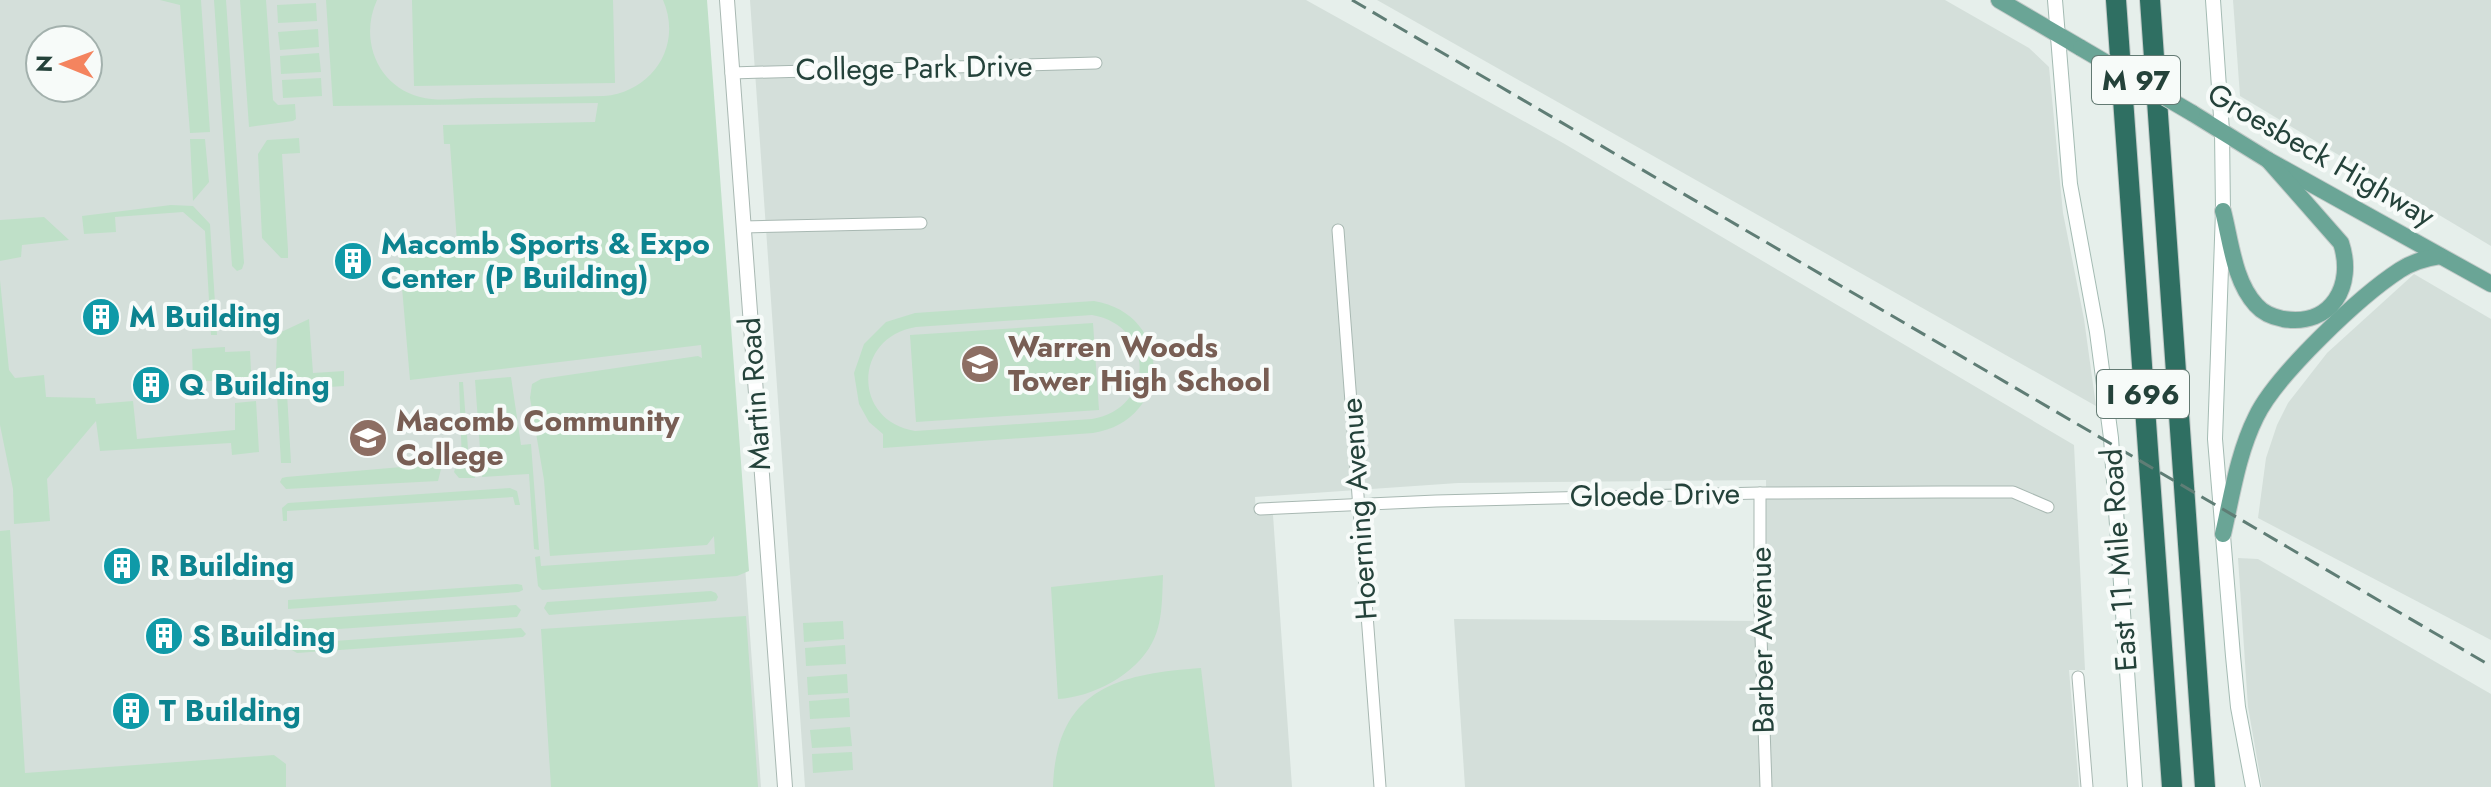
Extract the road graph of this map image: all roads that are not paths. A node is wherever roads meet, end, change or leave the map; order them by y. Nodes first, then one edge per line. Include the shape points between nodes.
1 (727, 0) edge
2 (1999, 0) edge
3 (2055, 0) edge
4 (2116, 0) edge
5 (2150, 0) edge
6 (2213, 0) edge
7 (2058, 34) junction
8 (1096, 63) dead end
9 (731, 73) junction
10 (2222, 131) junction
11 (2268, 160) junction
12 (2223, 211) junction
13 (921, 223) dead end
14 (743, 227) junction
15 (1338, 230) dead end
16 (2440, 256) junction
17 (2491, 284) edge
18 (1760, 493) junction
19 (1358, 502) junction
20 (2048, 507) dead end
21 (1260, 509) dead end
22 (2223, 534) junction
23 (2078, 677) dead end
24 (785, 787) edge
25 (1380, 787) edge
26 (1766, 787) edge
27 (2087, 787) edge
28 (2135, 787) edge
29 (2172, 787) edge
30 (2205, 787) edge
31 (2253, 787) edge

1 - 9 main road, Martin Road
2 - 7 main road, Groesbeck Highway / M 97
3 - 7 main road, East 11 Mile Road
4 - 29 highway, I 696
5 - 30 highway, I 696
6 - 10 main road
7 - 10 main road, Groesbeck Highway / M 97, bridge
7 - 28 main road, East 11 Mile Road via 2070,184 2111,438
8 - 9 street, College Park Drive
9 - 14 main road, Martin Road
10 - 11 main road, Groesbeck Highway / M 97
10 - 12 main road
11 - 12 main road via 2341,243 2346,274 2337,300 2307,319 2277,318 2262,311 2239,278
11 - 16 main road, Groesbeck Highway / M 97
12 - 22 main road via 2214,408
13 - 14 street
14 - 24 main road, Martin Road
15 - 19 street, Hoerning Avenue
16 - 17 main road, Groesbeck Highway / M 97
16 - 22 main road via 2401,269 2289,369 2246,439
18 - 19 street, Gloede Drive
18 - 20 street, Gloede Drive via 2013,492
18 - 26 street, Barber Avenue
19 - 21 street, Gloede Drive
19 - 25 street, Hoerning Avenue
22 - 31 main road via 2238,707
23 - 27 street

